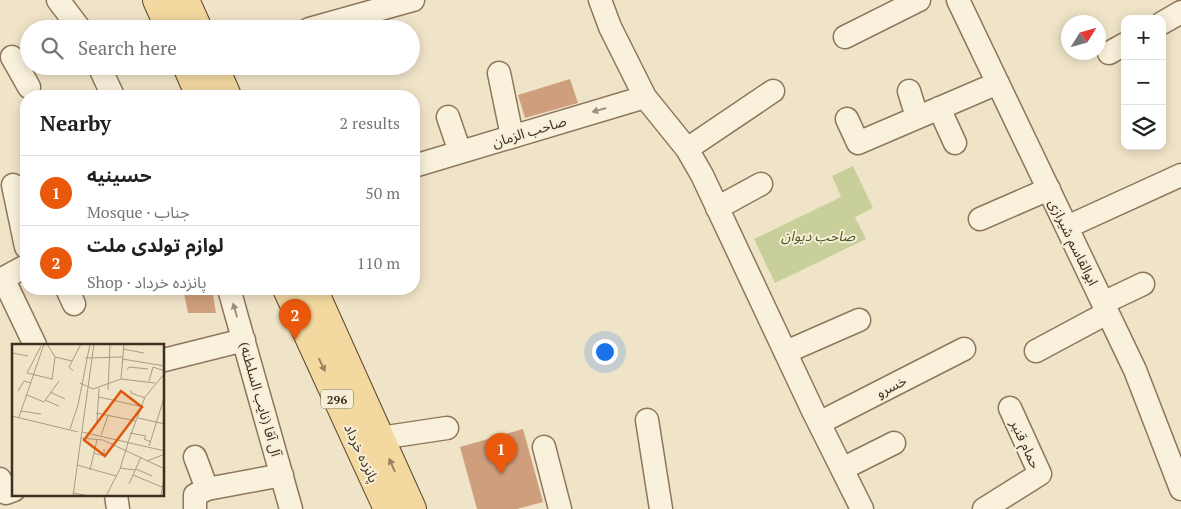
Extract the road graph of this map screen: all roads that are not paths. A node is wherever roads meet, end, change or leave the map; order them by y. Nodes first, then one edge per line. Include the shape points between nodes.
1 (58, 0) edge
2 (157, 0) edge
3 (185, 0) edge
4 (413, 0) edge
5 (600, 0) edge
6 (919, 0) edge
7 (958, 0) edge
8 (361, 7) edge
9 (1181, 12) edge
10 (73, 20) edge
11 (166, 20) edge
12 (194, 20) edge
13 (330, 20) edge
14 (1166, 20) edge
15 (845, 37) dead end
16 (14, 56) edge
17 (20, 68) edge
18 (499, 73) dead end
19 (23, 75) edge
20 (103, 75) edge
21 (191, 75) edge
22 (218, 75) edge
23 (998, 83) junction
24 (29, 87) dead end
25 (110, 90) edge
26 (197, 90) edge
27 (224, 90) edge
28 (773, 91) dead end
29 (908, 91) dead end
30 (645, 97) junction
31 (939, 108) junction
32 (448, 117) dead end
33 (917, 117) junction
34 (847, 119) dead end
35 (512, 136) junction
36 (955, 143) dead end
37 (686, 148) junction
38 (460, 152) junction
39 (420, 164) edge
40 (1181, 175) edge
41 (13, 184) dead end
42 (761, 184) dead end
43 (1048, 189) junction
44 (717, 208) junction
45 (20, 218) edge
46 (980, 219) dead end
47 (1067, 227) junction
48 (20, 269) edge
49 (1, 279) edge
50 (1143, 284) dead end
51 (231, 295) edge
52 (290, 295) edge
53 (314, 295) edge
54 (1105, 308) junction
55 (859, 320) dead end
56 (244, 340) junction
57 (34, 344) edge
58 (964, 348) dead end
59 (1036, 351) dead end
60 (786, 352) junction
61 (165, 360) edge
62 (350, 399) junction
63 (1010, 408) dead end
64 (647, 420) dead end
65 (819, 423) junction
66 (447, 428) dead end
67 (380, 438) junction
68 (894, 443) dead end
69 (544, 447) dead end
70 (195, 457) dead end
71 (842, 469) junction
72 (282, 475) junction
73 (0, 479) edge
74 (207, 489) junction
75 (1181, 489) edge
76 (12, 491) edge
77 (116, 496) edge
78 (118, 509) edge
79 (195, 509) edge
80 (290, 509) edge
81 (388, 509) edge
82 (412, 509) edge
83 (560, 509) edge
84 (661, 509) edge
85 (862, 509) edge
86 (984, 509) edge

1 - 10 street
2 - 11 main road
3 - 12 main road
4 - 8 street
5 - 30 street
6 - 15 street
7 - 23 street, ابوالقاسم شیرازی
8 - 13 street
9 - 14 street
16 - 17 street
18 - 35 street
19 - 24 street
20 - 25 street
21 - 26 main road
22 - 27 main road
23 - 31 street
23 - 43 street, ابوالقاسم شیرازی
28 - 37 street
29 - 33 street
30 -> 35 street, صاحب الزمان
30 - 37 street
31 - 33 street
31 - 36 street
32 - 38 street
33 - 34 street via 858,143
35 - 38 street, صاحب الزمان
37 - 44 street
38 - 39 street, صاحب الزمان
40 - 47 street
41 - 45 street
42 - 44 street
43 - 46 street
43 - 47 street, ابوالقاسم شیرازی
44 - 60 street
47 - 54 street, ابوالقاسم شیرازی
48 - 49 street
49 - 57 street
50 - 54 street
56 -> 51 street, آل آقا (نایب السلطنه)
52 -> 62 main road, پانزده خرداد / 296
53 - 62 main road, پانزده خرداد / 296
54 - 59 street
54 - 75 street, ابوالقاسم شیرازی via 1135,370
55 - 60 street
56 - 61 street
56 - 72 street, آل آقا (نایب السلطنه)
58 - 65 street, خسرو
60 - 65 street
62 - 67 main road, پانزده خرداد / 296
62 - 81 main road, پانزده خرداد / 296
63 - 86 street, حمام قنبر via 1040,474
64 - 84 street
65 - 71 street
66 - 67 street
82 -> 67 main road, پانزده خرداد / 296
68 - 71 street
69 - 83 street
70 - 74 street
71 - 85 street
72 - 74 street
72 - 80 street, آل آقا (نایب السلطنه)
73 - 76 street via 6,493
74 - 79 street via 194,495
77 - 78 street

